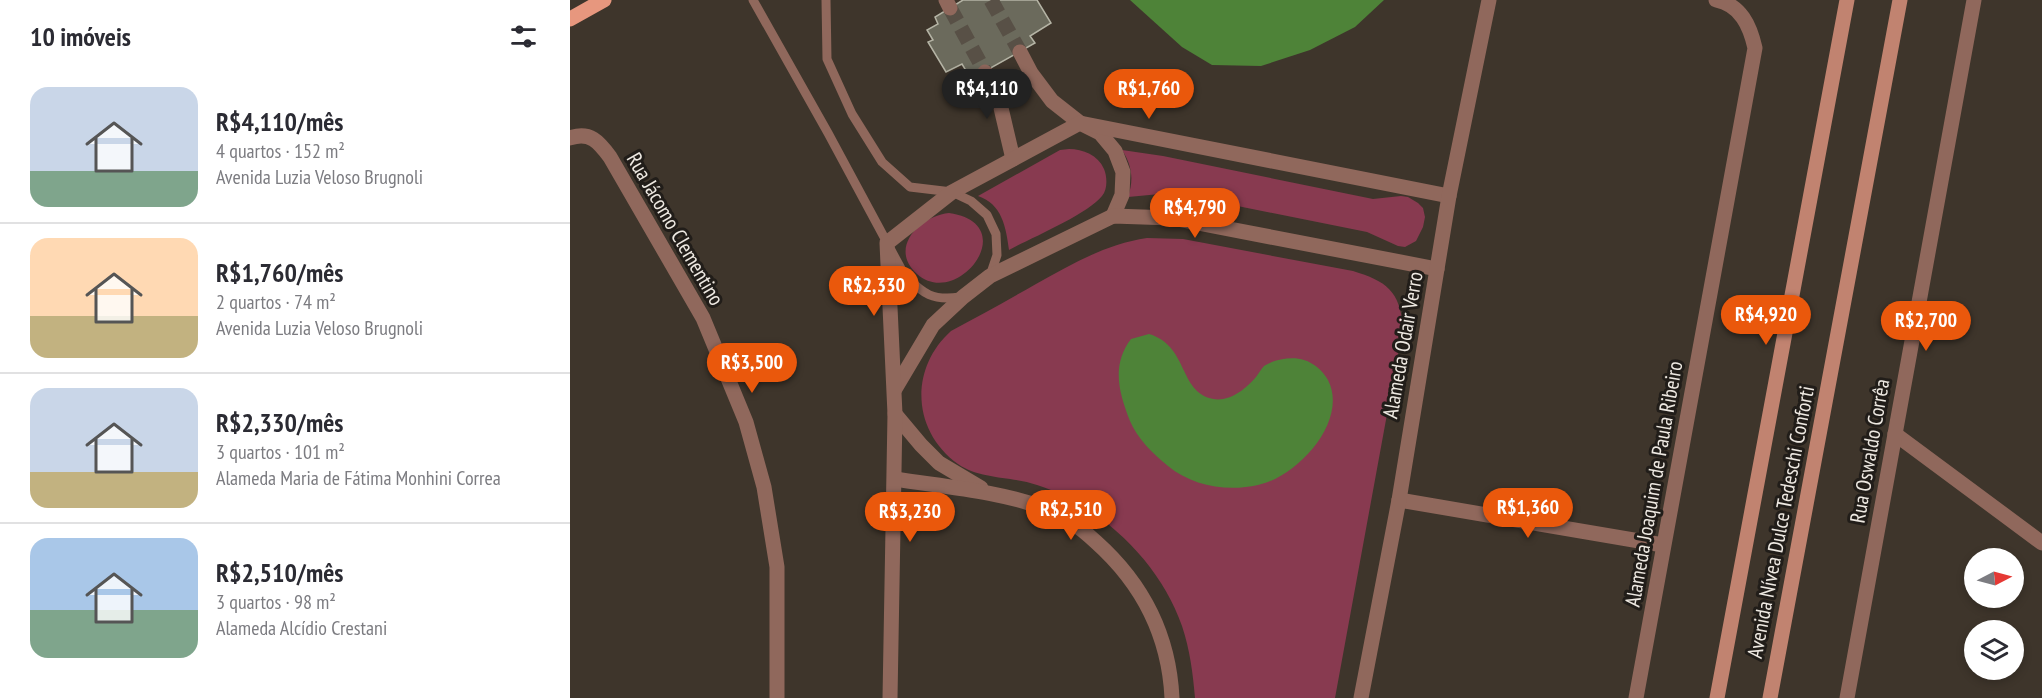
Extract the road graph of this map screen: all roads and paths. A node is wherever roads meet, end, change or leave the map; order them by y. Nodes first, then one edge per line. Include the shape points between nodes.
1 (604, 0) edge
2 (753, 0) edge
3 (826, 0) edge
4 (1489, 0) edge
5 (1716, 0) edge
6 (1847, 0) edge
7 (1900, 0) edge
8 (1974, 0) edge
9 (570, 19) edge
10 (1020, 52) tunnel mouth
11 (985, 72) tunnel mouth
12 (1080, 123) junction
13 (570, 138) edge
14 (1013, 159) junction
15 (952, 192) junction
16 (1449, 196) junction
17 (1113, 216) junction
18 (887, 243) junction
19 (1437, 269) junction
20 (990, 276) junction
21 (963, 297) junction
22 (895, 389) junction
23 (895, 414) junction
24 (1895, 434) junction
25 (895, 479) junction
26 (988, 493) junction
27 (1399, 500) junction
28 (2042, 543) edge
29 (1663, 545) junction
30 (777, 698) edge
31 (890, 698) edge
32 (1172, 698) edge
33 (1360, 698) edge
34 (1636, 698) edge
35 (1717, 698) edge
36 (1770, 698) edge
37 (1846, 698) edge

1 - 9 main road
2 - 18 lane
3 - 15 lane via 827,59 852,114 882,162 910,187
4 - 16 street, Alameda Odair Verro
5 - 29 street, Alameda Joaquim de Paula Ribeiro via 1740,12 1751,30 1755,48
6 - 35 main road, Avenida Nívea Dulce Tedeschi Conforti
7 - 36 main road, Avenida Nívea Dulce Tedeschi Conforti
8 - 24 street, Rua Oswaldo Corrêa
10 - 12 street via 1052,101
11 - 14 street via 997,91
12 - 14 street
12 - 16 street
12 - 17 street via 1100,133 1115,151 1123,172 1122,195
13 - 30 street, Rua Jácomo Clementino via 590,136 610,158 703,318 746,423 764,487 777,567
14 - 15 street
15 - 18 street
15 - 20 lane via 987,215 996,234 997,255
16 - 19 street, Alameda Odair Verro
17 - 19 street via 1172,218
17 - 20 street
18 - 21 lane via 904,276 919,290 933,298
18 - 22 street
19 - 27 street, Alameda Odair Verro
20 - 21 street
21 - 22 street via 933,325
22 - 23 street
23 - 25 street
23 - 26 street via 939,463
24 - 28 street
24 - 37 street, Rua Oswaldo Corrêa
25 - 26 street
25 - 31 street
26 - 32 street via 1048,510 1080,528 1109,554 1138,587 1155,622 1171,675
27 - 29 street
27 - 33 street, Alameda Odair Verro
29 - 34 street, Alameda Joaquim de Paula Ribeiro

